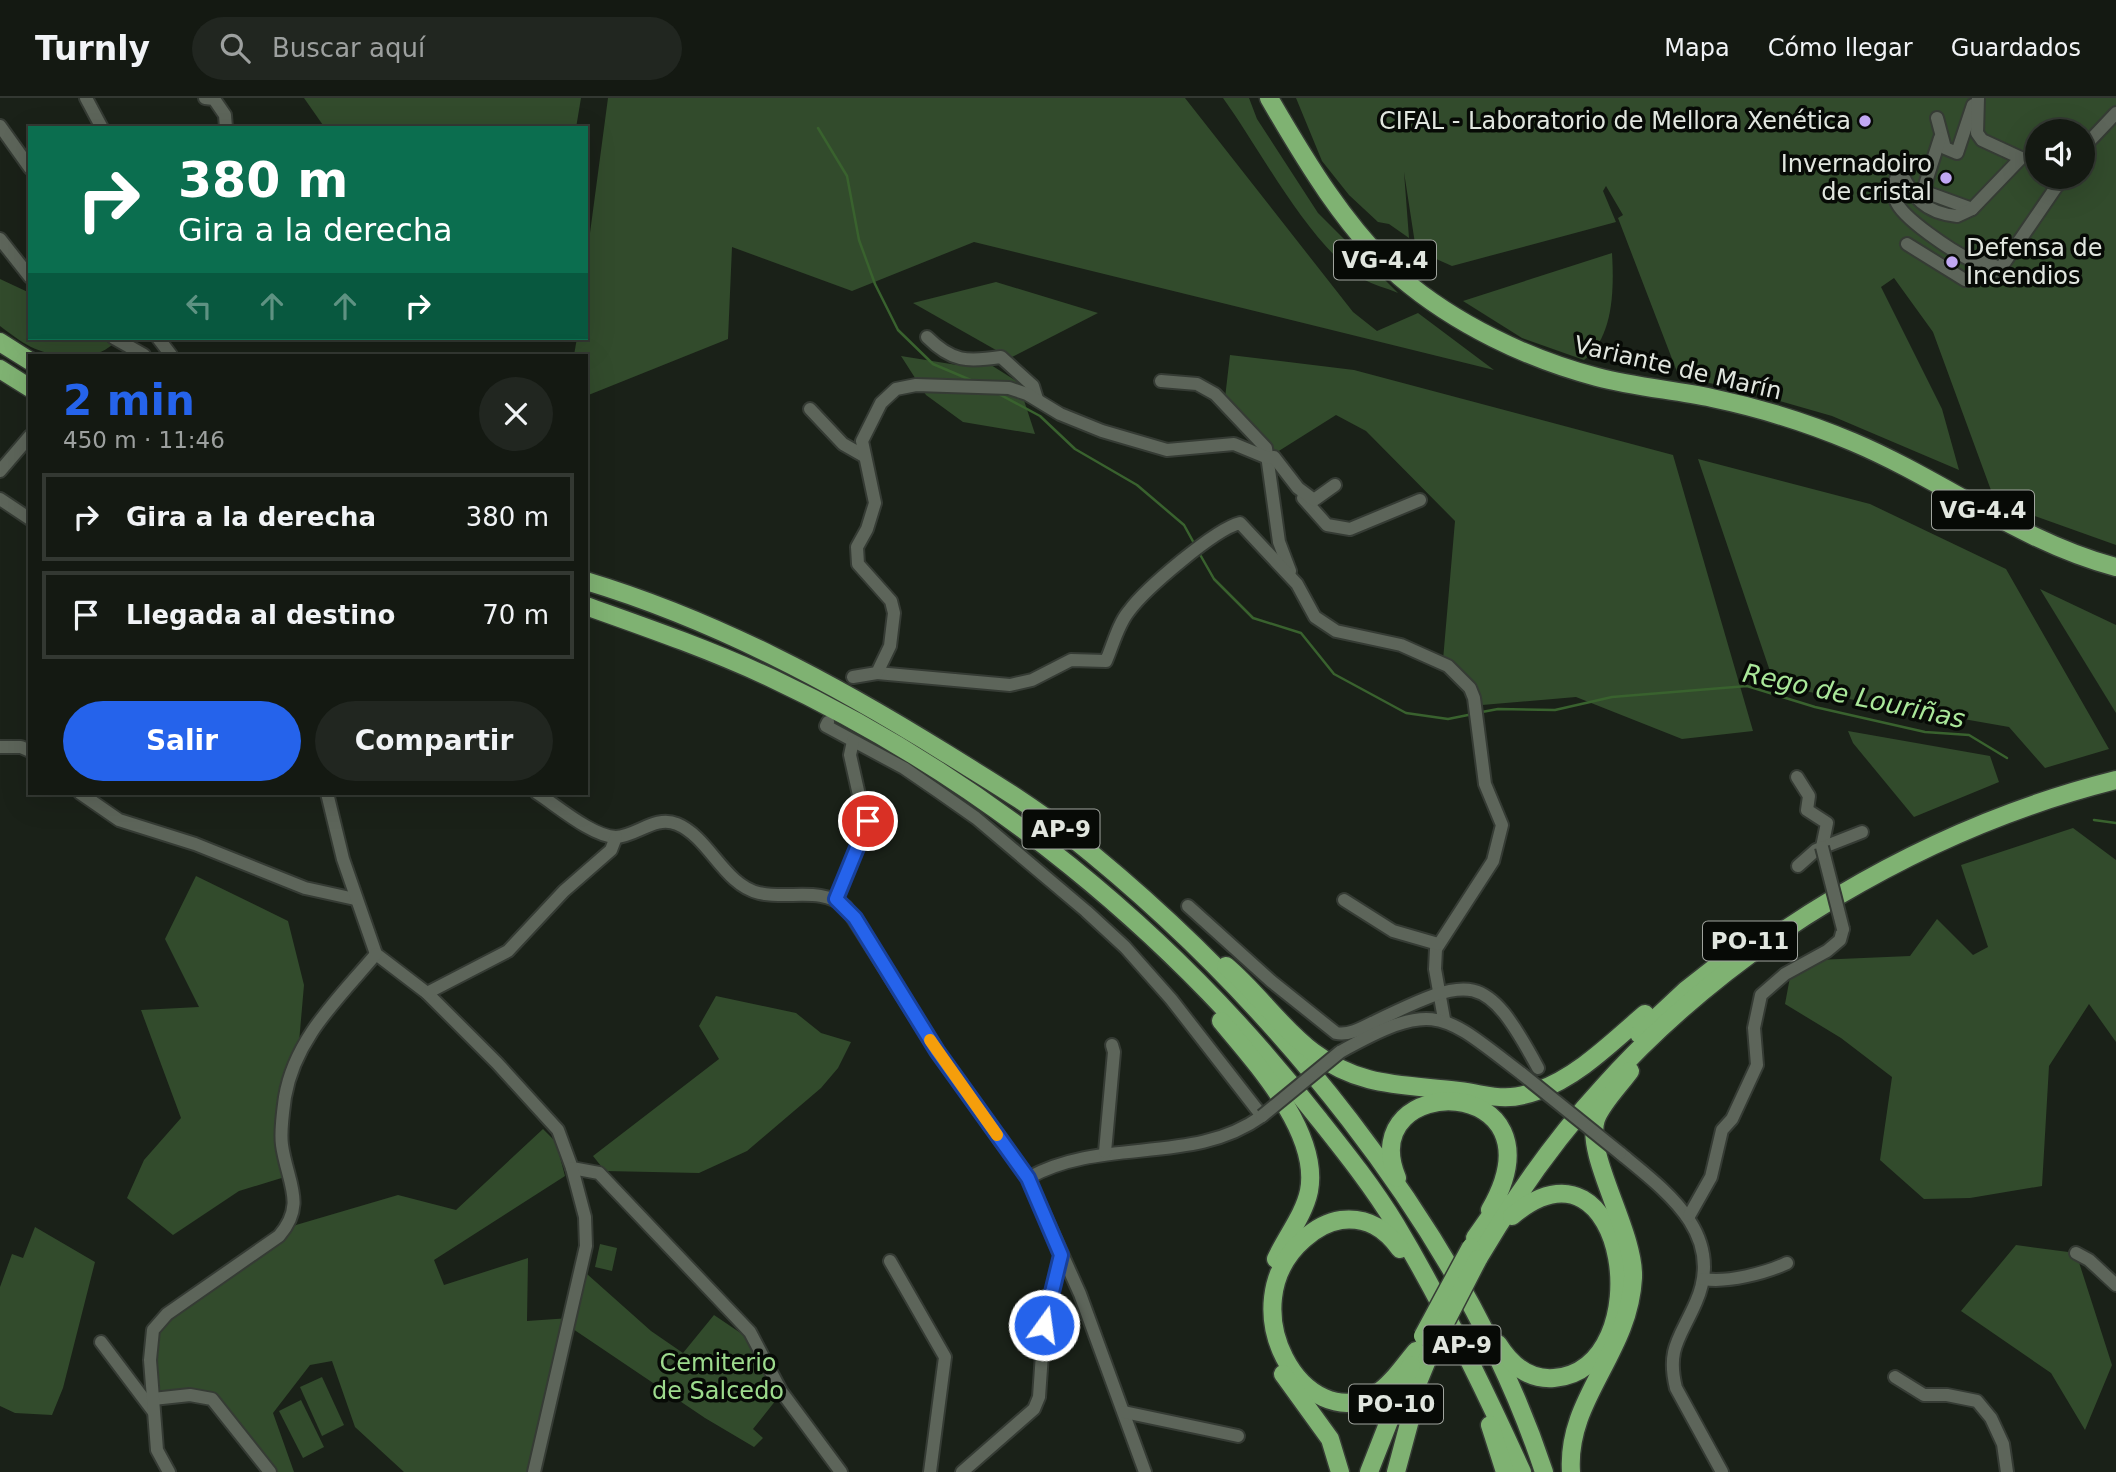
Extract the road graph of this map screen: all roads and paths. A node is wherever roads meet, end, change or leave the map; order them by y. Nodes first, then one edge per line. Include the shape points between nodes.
1 (86, 98) edge
2 (205, 98) edge
3 (1269, 98) edge
4 (1977, 98) edge
5 (2116, 113) edge
6 (1937, 118) dead end
7 (0, 126) edge
8 (101, 126) edge
9 (226, 126) edge
10 (2095, 135) edge
11 (1940, 138) junction
12 (28, 165) edge
13 (2055, 189) edge
14 (1972, 209) junction
15 (0, 239) edge
16 (1907, 244) dead end
17 (2000, 269) junction
18 (28, 274) edge
19 (927, 337) dead end
20 (117, 340) edge
21 (160, 340) edge
22 (0, 342) edge
23 (139, 354) edge
24 (171, 354) edge
25 (28, 360) edge
26 (0, 369) edge
27 (1161, 381) dead end
28 (28, 387) edge
29 (1037, 399) junction
30 (810, 410) dead end
31 (28, 438) edge
32 (864, 456) junction
33 (1268, 458) junction
34 (0, 471) edge
35 (1335, 485) dead end
36 (1298, 488) junction
37 (0, 499) edge
38 (1420, 500) dead end
39 (28, 518) edge
40 (2116, 567) edge
41 (588, 582) edge
42 (1297, 584) junction
43 (588, 607) edge
44 (877, 673) junction
45 (853, 677) dead end
46 (828, 722) dead end
47 (853, 741) junction
48 (0, 747) edge
49 (28, 750) edge
50 (2116, 768) edge
51 (1797, 777) dead end
52 (2116, 780) edge
53 (83, 795) edge
54 (328, 795) edge
55 (540, 795) edge
56 (1862, 832) dead end
57 (616, 837) junction
58 (1822, 847) junction
59 (1798, 866) dead end
60 (1118, 876) junction
61 (355, 899) junction
62 (836, 899) junction
63 (1344, 900) dead end
64 (1188, 906) dead end
65 (1149, 934) junction
66 (1438, 944) junction
67 (376, 954) junction
68 (1731, 955) junction
69 (427, 993) junction
70 (1438, 993) junction
71 (1444, 1019) junction
72 (1653, 1037) junction
73 (1112, 1045) dead end
74 (1538, 1068) dead end
75 (1262, 1116) junction
76 (1105, 1152) junction
77 (572, 1168) junction
78 (1028, 1178) junction
79 (1689, 1216) junction
80 (1423, 1224) junction
81 (1496, 1230) junction
82 (1475, 1248) junction
83 (2076, 1253) dead end
84 (1061, 1255) junction
85 (890, 1261) dead end
86 (1787, 1263) dead end
87 (1704, 1279) junction
88 (2116, 1285) edge
89 (1470, 1306) junction
90 (102, 1342) dead end
91 (1461, 1343) junction
92 (1424, 1350) junction
93 (1895, 1377) dead end
94 (153, 1405) junction
95 (1124, 1412) junction
96 (1238, 1436) dead end
97 (169, 1472) edge
98 (270, 1472) edge
99 (534, 1472) edge
100 (841, 1472) edge
101 (930, 1472) edge
102 (962, 1472) edge
103 (1145, 1472) edge
104 (1340, 1472) edge
105 (1369, 1472) edge
106 (1381, 1472) edge
107 (1396, 1472) edge
108 (1505, 1472) edge
109 (1522, 1472) edge
110 (1544, 1472) edge
111 (1571, 1472) edge
112 (1722, 1472) edge
113 (2007, 1472) edge

1 - 8 street
2 - 9 street via 214,99
3 - 40 highway, Variante de Marín / VG-4.4 via 1313,173 1400,276 1514,348 1599,378 1714,398 1793,420 1854,443 2051,545
4 - 11 street via 1957,153 1945,148
4 - 14 street via 1977,133 1982,140 2021,158
5 - 10 street
6 - 11 street
7 - 12 street
11 - 14 street via 1924,188 1928,194
13 - 17 street
14 - 17 street via 1957,216 1926,209 1900,170 1893,185 1896,202 1908,216 1972,260 1986,260
15 - 18 street
16 - 17 street via 1965,280
19 - 29 street via 939,349 967,362 1001,357 1033,386
20 - 23 street
21 - 24 street
22 - 25 highway
26 - 28 highway
27 - 33 street via 1197,384 1214,394 1265,448
29 - 32 street via 1000,387 904,385 881,403 868,423 862,441
29 - 33 street via 1102,431 1167,450 1234,444
30 - 32 street via 843,444
31 - 34 street
32 - 44 street via 875,503 857,547 858,564 891,601 894,613 890,646
33 - 36 street via 1274,457
33 - 42 street via 1279,542
35 - 36 street via 1314,500
36 - 38 street via 1327,525 1350,529
37 - 39 street
41 - 60 highway, AP-9 via 749,644 876,710 1014,796
42 - 44 street via 1240,523 1197,550 1128,612 1106,661 1071,660 1032,680 1010,685
42 - 66 street via 1315,617 1336,631 1426,655 1460,676 1474,698 1485,784 1502,825 1493,861
43 - 65 highway, AP-9 via 773,679 881,736 1051,850
44 - 45 street
46 - 47 street via 826,726
47 - 62 street via 850,755 868,821
47 - 75 street via 904,768 976,818 1105,929 1171,999
48 - 49 street
50 - 68 highway, PO-11 via 2027,794 1948,826 1812,898
51 - 58 street via 1809,796 1807,810 1827,823
52 - 72 highway, PO-11 via 2030,806 1875,874 1804,916 1733,968
53 - 61 street via 119,820 195,844 305,888
54 - 61 street
55 - 57 street via 596,831
56 - 58 street
57 - 62 street via 671,822 687,830 749,889
57 - 69 street via 611,850 508,951
58 - 59 street
58 - 79 street, bridge via 1843,929 1840,940 1785,974 1761,995 1754,1028 1757,1065 1732,1119 1722,1130 1711,1177
60 - 68 highway via 1242,979 1312,1051 1351,1076 1387,1085 1514,1098 1540,1090 1601,1051 1686,981
60 - 80 highway, AP-9 via 1217,970 1321,1084
61 - 67 street
62 - 78 street via 855,918 931,1042
63 - 66 street via 1393,932
64 - 70 street via 1336,1033 1353,1032
65 - 91 highway, AP-9 via 1266,1054 1351,1159 1395,1223
65 - 104 highway via 1265,1078 1305,1143 1311,1171 1308,1194 1269,1272 1261,1315 1275,1361 1330,1438
66 - 70 street
67 - 69 street
67 - 94 street via 313,1029 298,1054 285,1096 281,1142 296,1208 290,1223 279,1236 159,1322 153,1330 150,1360
68 - 82 highway, PO-11 via 1686,990 1596,1078 1550,1134
69 - 77 street via 558,1130
70 - 71 street
70 - 74 street via 1467,989 1498,1002
71 - 75 street, bridge via 1418,1018 1340,1052
71 - 79 street, bridge via 1522,1074
72 - 81 highway, PO-11 via 1574,1121
72 - 111 highway via 1596,1119 1597,1149 1628,1241 1633,1275 1621,1336 1573,1435
73 - 76 street
75 - 76 street via 1229,1136 1197,1145
76 - 78 street
77 - 99 street via 585,1217 586,1246
77 - 100 street via 599,1173 750,1332 781,1391
78 - 84 street
79 - 87 street via 1702,1253
80 - 82 highway via 1396,1175 1392,1146 1396,1132 1417,1107 1434,1101 1470,1103 1497,1122 1508,1158 1503,1186
80 - 89 highway, AP-9
81 - 82 highway, PO-11
81 - 89 highway via 1525,1205 1552,1193 1577,1197 1591,1205 1616,1245 1620,1285 1614,1319 1600,1350 1588,1363 1559,1378 1544,1379 1515,1366
82 - 92 highway, PO-11, bridge
83 - 88 street
84 - 95 street
84 - 102 street via 1044,1325 1039,1397 1034,1409
85 - 101 street via 945,1357
86 - 87 street via 1720,1281
87 - 112 street via 1675,1342 1672,1374
89 - 110 highway, AP-9 via 1532,1436
90 - 94 street
91 - 92 highway via 1398,1246 1374,1224 1336,1221 1294,1247 1275,1284 1272,1319 1284,1360 1308,1386 1332,1399 1362,1400 1386,1386
91 - 108 highway
91 - 109 highway, AP-9
92 - 105 highway, PO-10
92 - 106 highway, PO-10
92 - 107 highway
93 - 113 street via 1924,1395 1977,1401 2003,1444
94 - 97 street via 156,1450
94 - 98 street via 190,1395 212,1399
95 - 96 street
95 - 103 street

